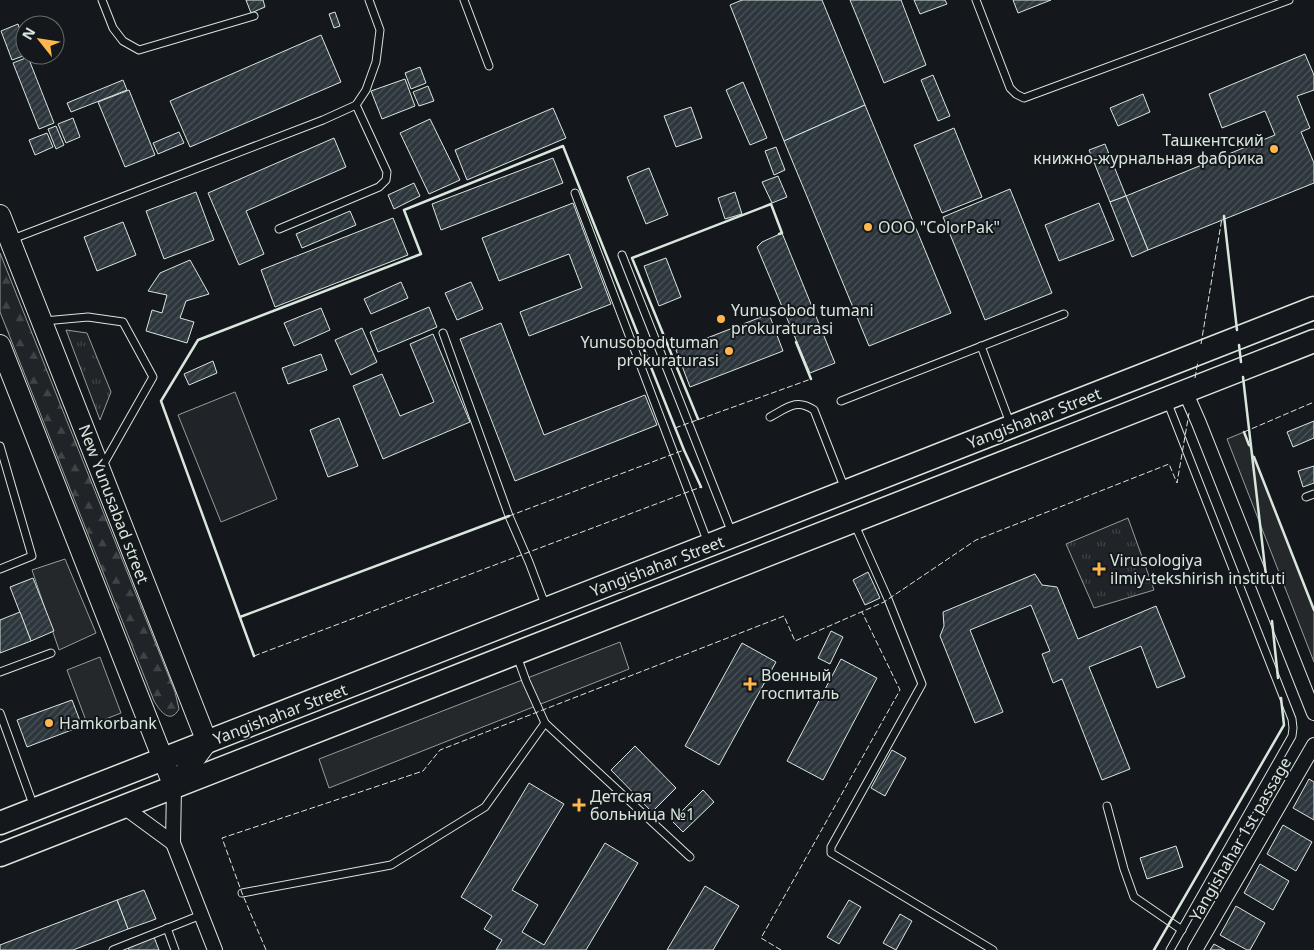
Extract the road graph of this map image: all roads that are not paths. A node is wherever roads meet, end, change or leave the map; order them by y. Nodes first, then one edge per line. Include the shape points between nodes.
1 (102, 0) edge
2 (369, 0) edge
3 (464, 0) edge
4 (976, 0) edge
5 (1289, 0) edge
6 (254, 16) dead end
7 (489, 66) dead end
8 (356, 105) junction
9 (575, 194) dead end
10 (0, 215) edge
11 (279, 229) dead end
12 (10, 240) junction
13 (622, 255) dead end
14 (1314, 308) edge
15 (1064, 314) dead end
16 (42, 322) junction
17 (443, 333) dead end
18 (1314, 341) edge
19 (0, 345) edge
20 (981, 346) junction
21 (1173, 363) junction
22 (1176, 395) junction
23 (841, 401) dead end
24 (770, 417) dead end
25 (1012, 427) junction
26 (0, 446) edge
27 (100, 470) junction
28 (846, 492) junction
29 (1314, 494) edge
30 (1306, 497) dead end
31 (808, 506) junction
32 (854, 521) junction
33 (819, 534) junction
34 (733, 536) junction
35 (709, 546) junction
36 (0, 569) edge
37 (546, 609) junction
38 (51, 653) dead end
39 (517, 653) junction
40 (0, 672) edge
41 (0, 713) edge
42 (1314, 713) edge
43 (545, 723) junction
44 (208, 742) junction
45 (1314, 745) edge
46 (163, 760) junction
47 (174, 787) junction
48 (124, 806) junction
49 (1107, 806) dead end
50 (35, 809) junction
51 (0, 823) edge
52 (173, 843) junction
53 (0, 855) edge
54 (690, 857) dead end
55 (242, 893) dead end
56 (201, 915) junction
57 (167, 928) junction
58 (1182, 930) junction
59 (113, 950) edge
60 (175, 950) edge
61 (215, 950) edge
62 (993, 950) edge
63 (1170, 950) edge
64 (1195, 950) edge

1 - 6 lane via 113,28 123,40 139,50
2 - 8 lane via 380,30 376,62 366,90
3 - 7 lane
4 - 5 lane via 1010,88 1024,98
8 - 11 lane via 387,172 386,180 379,187
8 - 12 lane
9 - 35 lane
10 - 12 main road, New Yunusabad street
12 - 16 main road, New Yunusabad street
13 - 34 lane
14 - 21 main road, Yangishahar Street
15 - 20 lane
16 - 27 main road, New Yunusabad street
16 - 27 lane via 88,317 123,322 153,377
17 - 37 lane
18 - 22 main road, Yangishahar Street
19 - 46 main road
20 - 23 lane
20 - 25 lane
21 - 22 main road
21 - 25 main road, Yangishahar Street
22 - 32 main road, Yangishahar Street
22 - 42 street via 1203,432
22 - 58 lane via 1294,728
24 - 28 lane via 797,403 806,404 814,410
25 - 28 main road, Yangishahar Street
26 - 36 lane via 32,556
27 - 44 main road, New Yunusabad street
28 - 31 main road, Yangishahar Street
29 - 30 lane
31 - 33 main road via 806,523
31 - 34 main road, Yangishahar Street
32 - 33 main road, Yangishahar Street
32 - 62 lane via 922,684 830,847 832,853
33 - 39 main road, Yangishahar Street
34 - 35 main road, Yangishahar Street
35 - 37 main road, Yangishahar Street
37 - 44 main road, Yangishahar Street
38 - 40 lane
39 - 43 lane
39 - 47 main road, Yangishahar Street
41 - 50 lane
43 - 54 lane
43 - 55 lane via 485,807 391,866
44 - 46 main road, Yangishahar Street
44 - 47 main road
45 - 64 street, Yangishahar 1st passage
46 - 47 main road
46 - 50 main road, Yangishahar Street
47 - 48 main road, Yangishahar Street
47 - 52 street
48 - 52 street
48 - 53 main road, Yangishahar Street
49 - 58 lane via 1134,897
50 - 51 main road, Yangishahar Street
52 - 56 street
56 - 57 lane
56 - 61 street
57 - 59 lane
57 - 60 lane
58 - 63 lane

